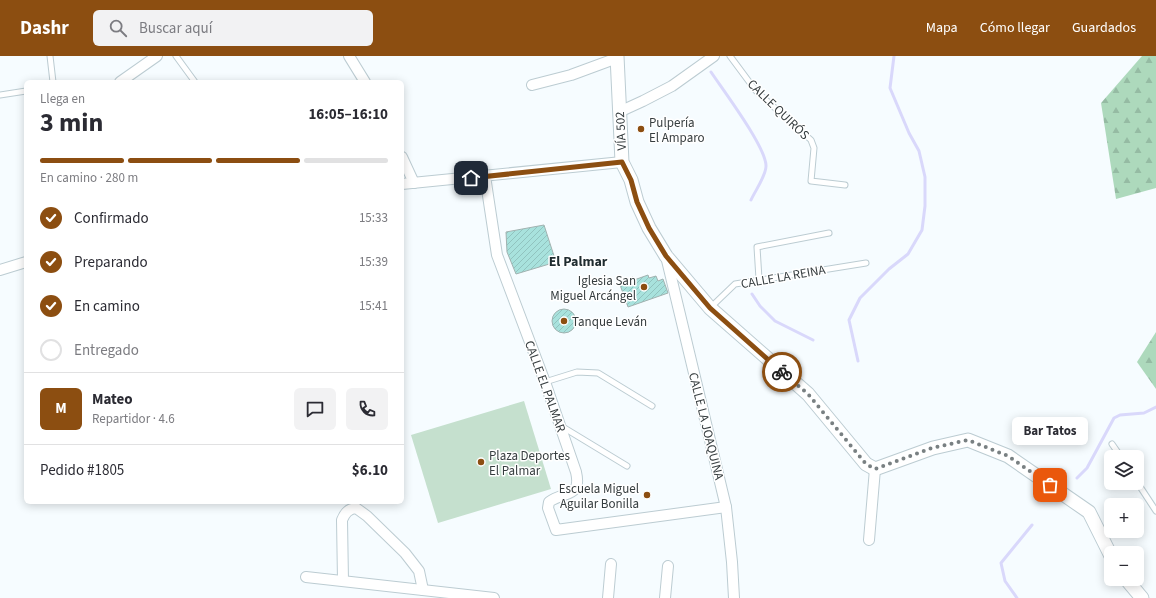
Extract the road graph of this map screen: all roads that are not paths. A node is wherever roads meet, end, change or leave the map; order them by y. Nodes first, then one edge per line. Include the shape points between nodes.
1 (50, 56) edge
2 (157, 56) edge
3 (176, 56) edge
4 (349, 56) edge
5 (714, 56) edge
6 (730, 56) edge
7 (616, 57) edge
8 (53, 80) edge
9 (123, 80) edge
10 (194, 80) edge
11 (364, 80) edge
12 (532, 85) dead end
13 (24, 91) edge
14 (0, 95) edge
15 (619, 112) junction
16 (404, 161) edge
17 (622, 162) junction
18 (485, 176) junction
19 (414, 183) junction
20 (404, 184) edge
21 (845, 185) dead end
22 (829, 233) dead end
23 (666, 256) junction
24 (24, 261) edge
25 (866, 263) dead end
26 (0, 270) edge
27 (759, 279) junction
28 (710, 308) junction
29 (545, 382) junction
30 (652, 406) dead end
31 (560, 425) junction
32 (1112, 444) dead end
33 (1116, 450) edge
34 (627, 466) dead end
35 (875, 469) junction
36 (1142, 490) edge
37 (726, 506) junction
38 (1156, 511) edge
39 (869, 540) dead end
40 (1106, 546) edge
41 (611, 564) dead end
42 (668, 566) dead end
43 (306, 577) dead end
44 (343, 581) junction
45 (1132, 586) edge
46 (423, 590) junction
47 (494, 598) edge
48 (608, 598) edge
49 (665, 598) edge
50 (734, 598) edge
51 (1142, 598) edge

1 - 8 lane
2 - 9 street
3 - 10 lane
4 - 11 street
5 - 15 street via 672,86
6 - 21 lane, CALLE QUIRÓS via 756,91 811,140 814,148 811,182
7 - 12 street via 571,75
7 - 15 street, VÍA 502
13 - 14 lane
15 - 17 street, VÍA 502
16 - 19 street
17 - 18 street
17 - 23 street, VÍA 502 via 649,228
18 - 19 street
18 - 29 street, CALLE EL PALMAR via 497,255
19 - 20 street
22 - 27 lane via 757,247
23 - 28 street, VÍA 502
23 - 37 street, CALLE LA JOAQUINA
24 - 26 street
25 - 27 lane, CALLE LA REINA
27 - 28 lane, CALLE LA REINA via 735,284
28 - 35 street, VÍA 502 via 808,394 866,464
29 - 30 lane via 576,372 598,373
29 - 31 street, CALLE EL PALMAR
31 - 34 lane
31 - 37 street, CALLE EL PALMAR via 578,480 577,487 571,493 549,502 548,508 556,530
32 - 33 lane
35 - 39 street
35 - 40 street via 932,448 968,440 1008,456 1089,512
36 - 38 lane
37 - 50 street, CALLE LA JOAQUINA
41 - 48 street
42 - 49 street
43 - 44 street
44 - 46 street
44 - 46 street via 342,520 345,513 356,508 405,553 419,571
45 - 51 street
46 - 47 street

